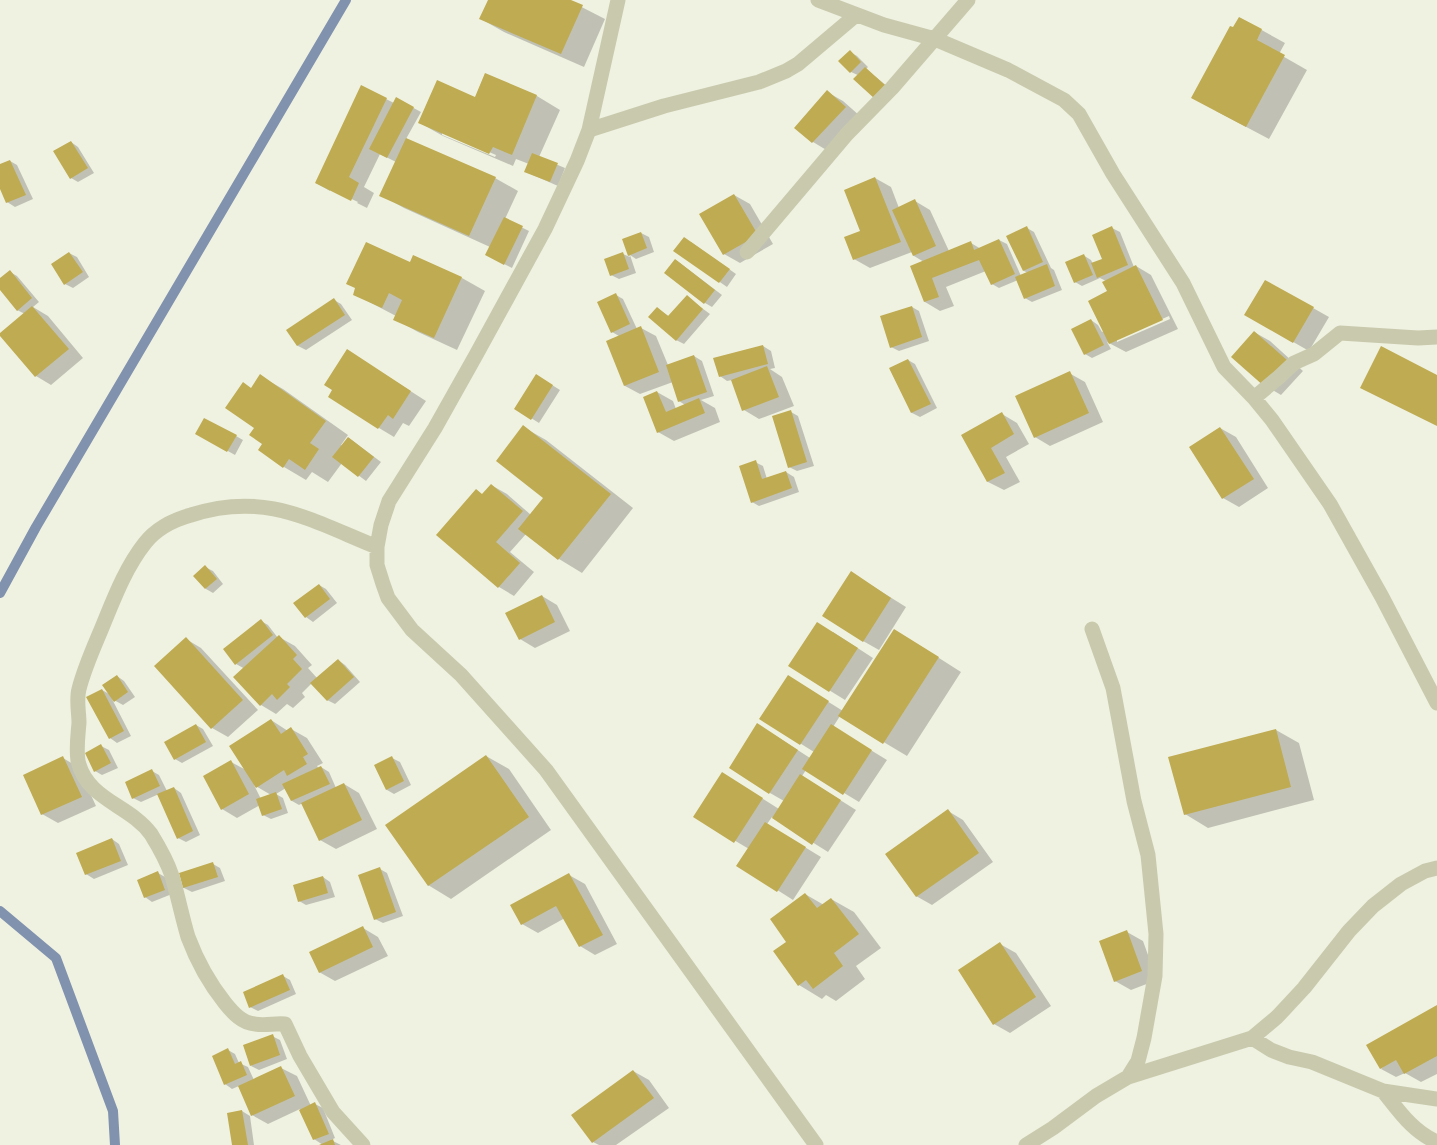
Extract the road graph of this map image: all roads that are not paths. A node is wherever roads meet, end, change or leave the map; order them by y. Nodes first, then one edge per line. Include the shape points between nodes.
1 (618, 0) edge
2 (818, 0) edge
3 (968, 0) edge
4 (856, 15) junction
5 (935, 39) junction
6 (588, 130) junction
7 (748, 252) dead end
8 (1437, 337) edge
9 (1254, 398) junction
10 (377, 547) junction
11 (1092, 629) dead end
12 (1437, 703) edge
13 (1437, 868) edge
14 (1252, 1038) junction
15 (1128, 1077) junction
16 (1383, 1091) junction
17 (1437, 1100) edge
18 (1437, 1142) edge
19 (362, 1145) edge
20 (816, 1145) edge
21 (1026, 1145) edge

1 - 6 street
2 - 4 street
3 - 5 street
4 - 5 street
4 - 6 street via 786,71 759,82 664,106
5 - 7 street via 847,134
5 - 9 street via 1036,84 1064,100 1079,114 1183,284 1224,367
6 - 10 street via 545,229 435,428 389,501
8 - 9 street via 1340,333 1314,354 1294,363
9 - 12 street via 1330,504
10 - 19 street via 295,513 273,508 217,507 181,518 158,530 135,557 117,591 78,691 77,742 82,771 95,791 142,823 159,847 172,875 189,938 208,980 238,1018 255,1024 285,1024 333,1112
10 - 20 street via 377,565 388,598 412,630 461,675 546,770
11 - 15 street via 1113,688 1148,855 1156,934 1155,976 1144,1038 1138,1061
13 - 14 street via 1425,870 1401,884 1373,906 1304,988
14 - 15 street
14 - 16 street via 1271,1050 1312,1062
15 - 21 street
16 - 17 street
16 - 18 street via 1412,1126

